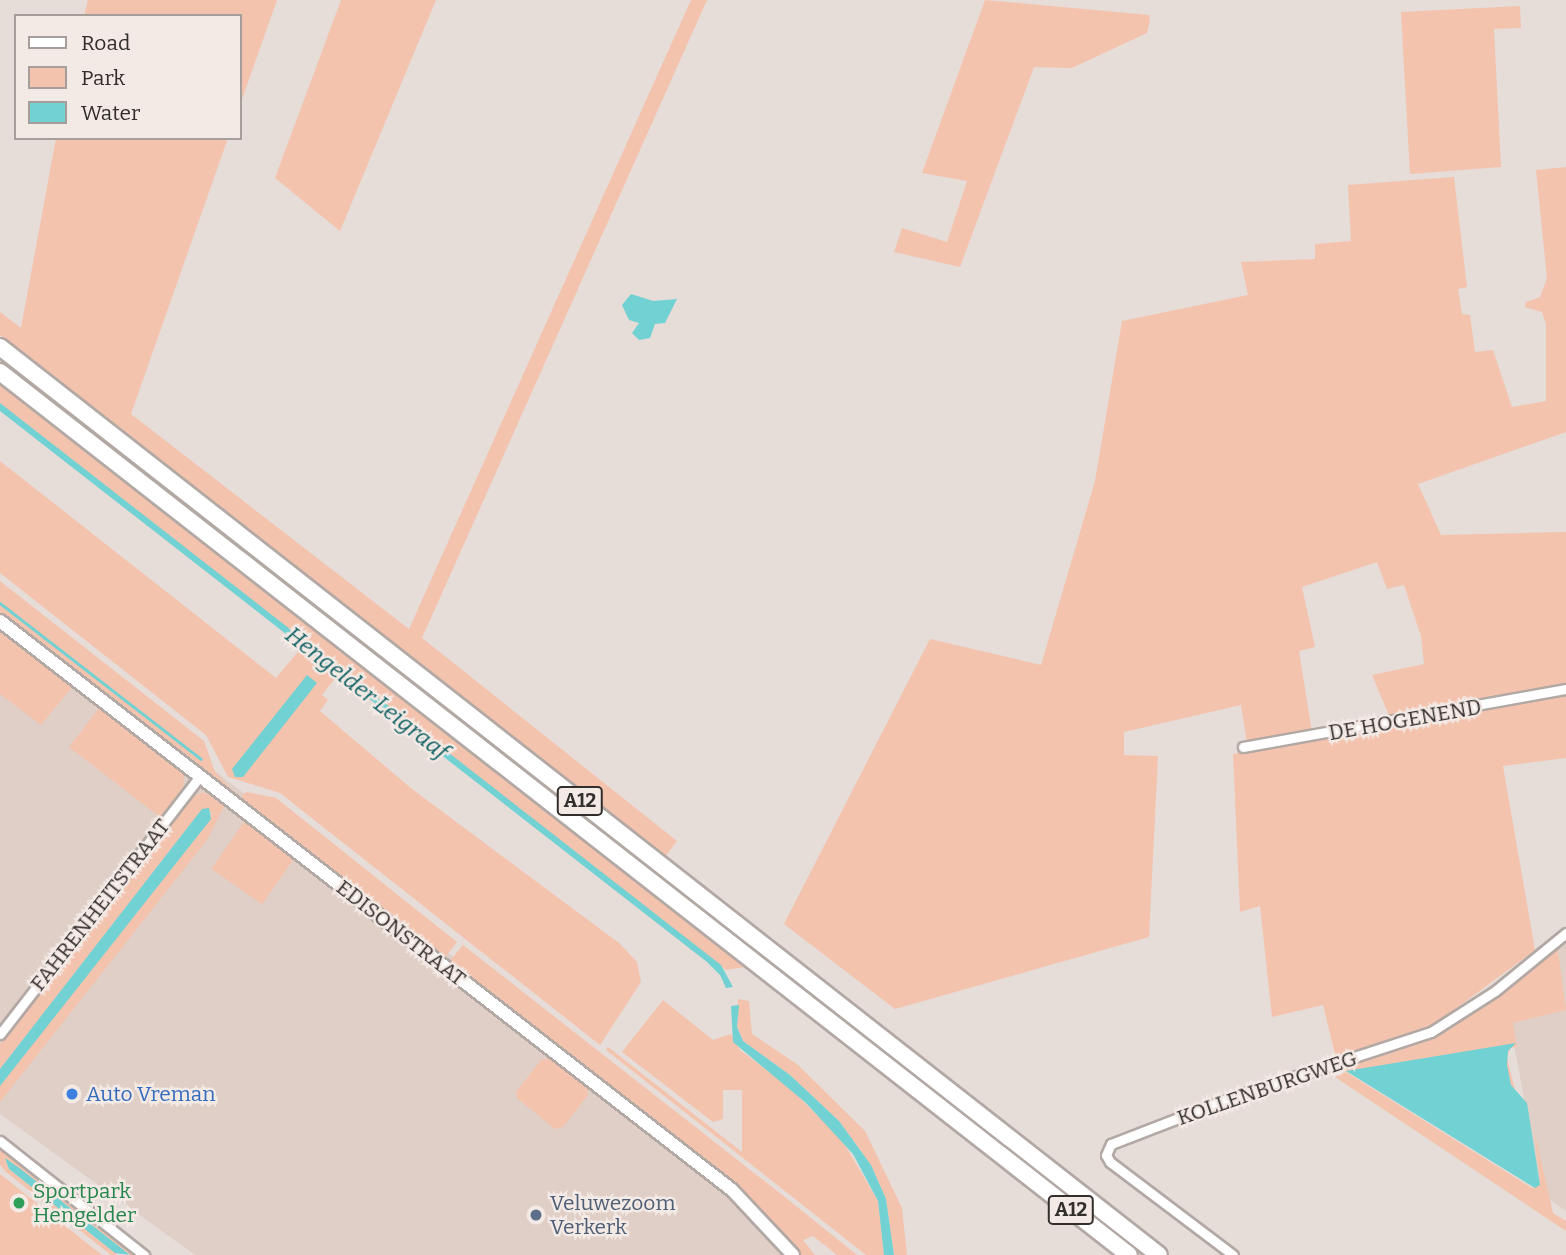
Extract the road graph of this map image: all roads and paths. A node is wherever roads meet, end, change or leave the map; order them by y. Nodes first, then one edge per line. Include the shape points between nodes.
1 (0, 347) edge
2 (0, 372) edge
3 (0, 621) edge
4 (1566, 690) edge
5 (1243, 747) dead end
6 (200, 776) junction
7 (1566, 933) edge
8 (0, 1034) edge
9 (0, 1141) edge
10 (144, 1255) edge
11 (793, 1255) edge
12 (1129, 1255) edge
13 (1159, 1255) edge
14 (1233, 1255) edge

1 - 13 highway, A12
2 - 12 highway, A12
3 - 6 street, EDISONSTRAAT
4 - 5 street, DE HOGENEND
6 - 8 street, FAHRENHEITSTRAAT
6 - 11 street, EDISONSTRAAT via 732,1190
7 - 14 street, KOLLENBURGWEG via 1486,997 1430,1032 1238,1095 1111,1144 1110,1162
9 - 10 street

